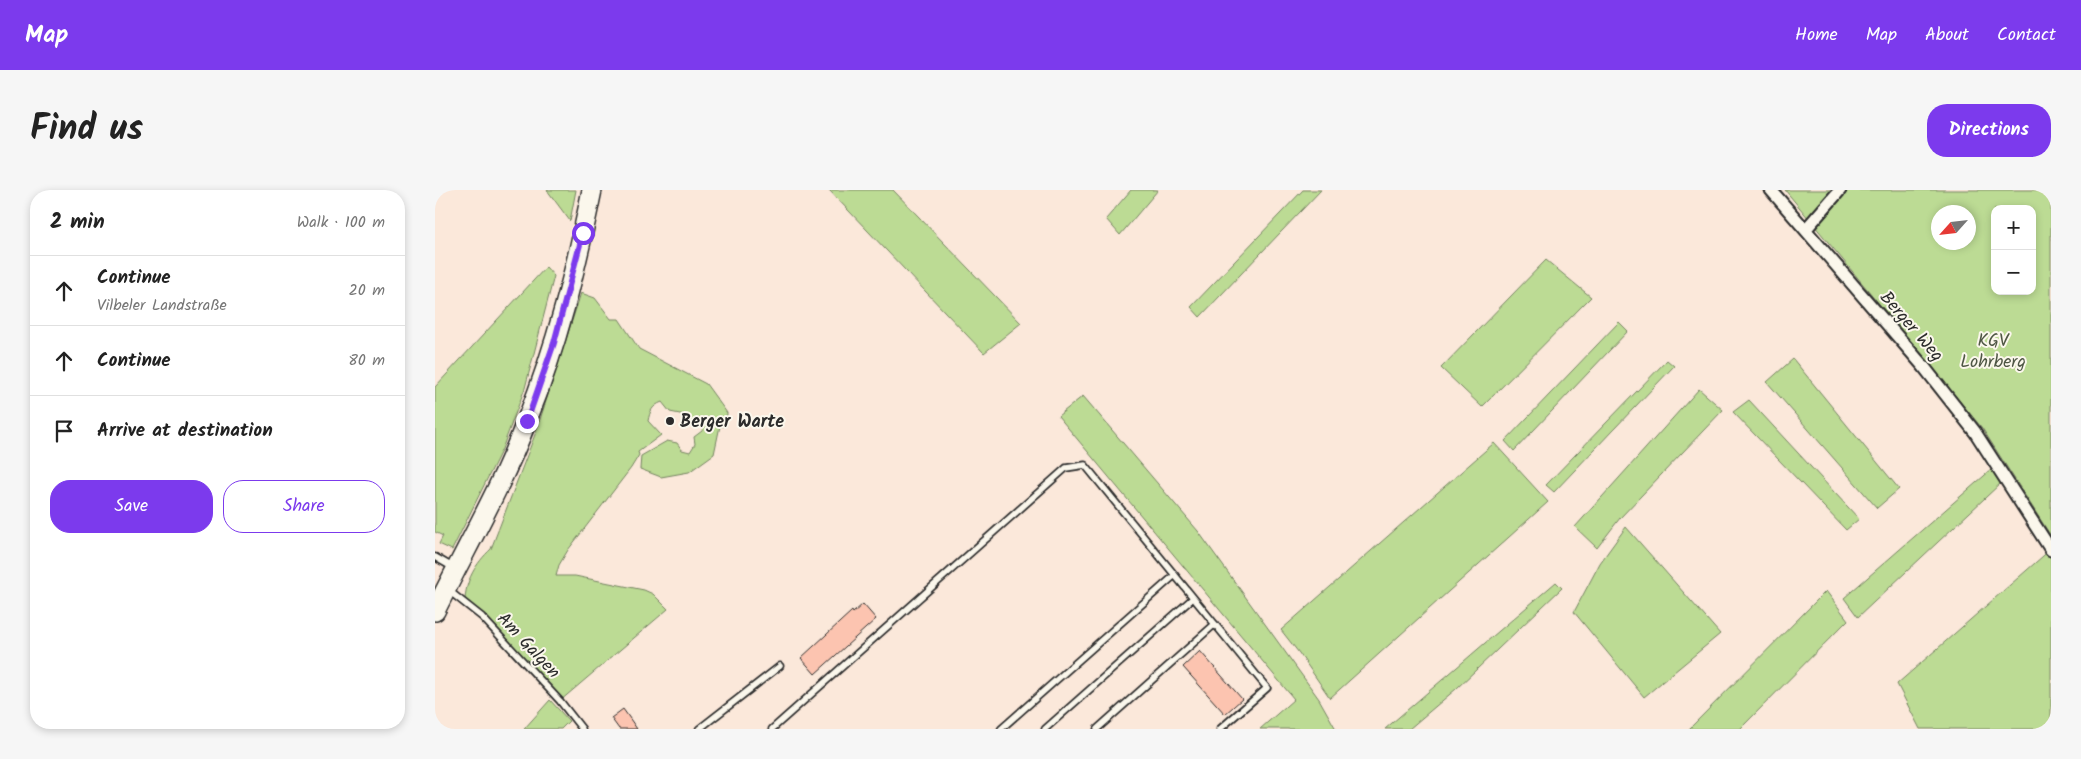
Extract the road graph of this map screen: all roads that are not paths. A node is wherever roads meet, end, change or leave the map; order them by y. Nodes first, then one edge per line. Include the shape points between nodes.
1 (592, 190) edge
2 (1771, 190) edge
3 (1840, 190) edge
4 (1806, 229) junction
5 (2051, 550) edge
6 (435, 557) edge
7 (456, 570) junction
8 (1175, 575) junction
9 (446, 588) junction
10 (1193, 598) junction
11 (435, 611) edge
12 (1215, 624) junction
13 (780, 666) dead end
14 (582, 729) edge
15 (699, 729) edge
16 (772, 729) edge
17 (1001, 729) edge
18 (1045, 729) edge
19 (1097, 729) edge
20 (1220, 729) edge

1 - 7 main road via 554,343 527,421
2 - 4 street, Berger Weg
3 - 4 street
4 - 5 street, Berger Weg via 1925,367 1975,432
6 - 7 lane
7 - 9 main road
8 - 10 lane
8 - 16 lane via 1085,464 1066,468
8 - 17 lane
9 - 11 main road
9 - 14 lane, Am Galgen via 482,617
10 - 12 lane
10 - 18 lane
12 - 19 lane
12 - 20 lane via 1267,688
13 - 15 lane

